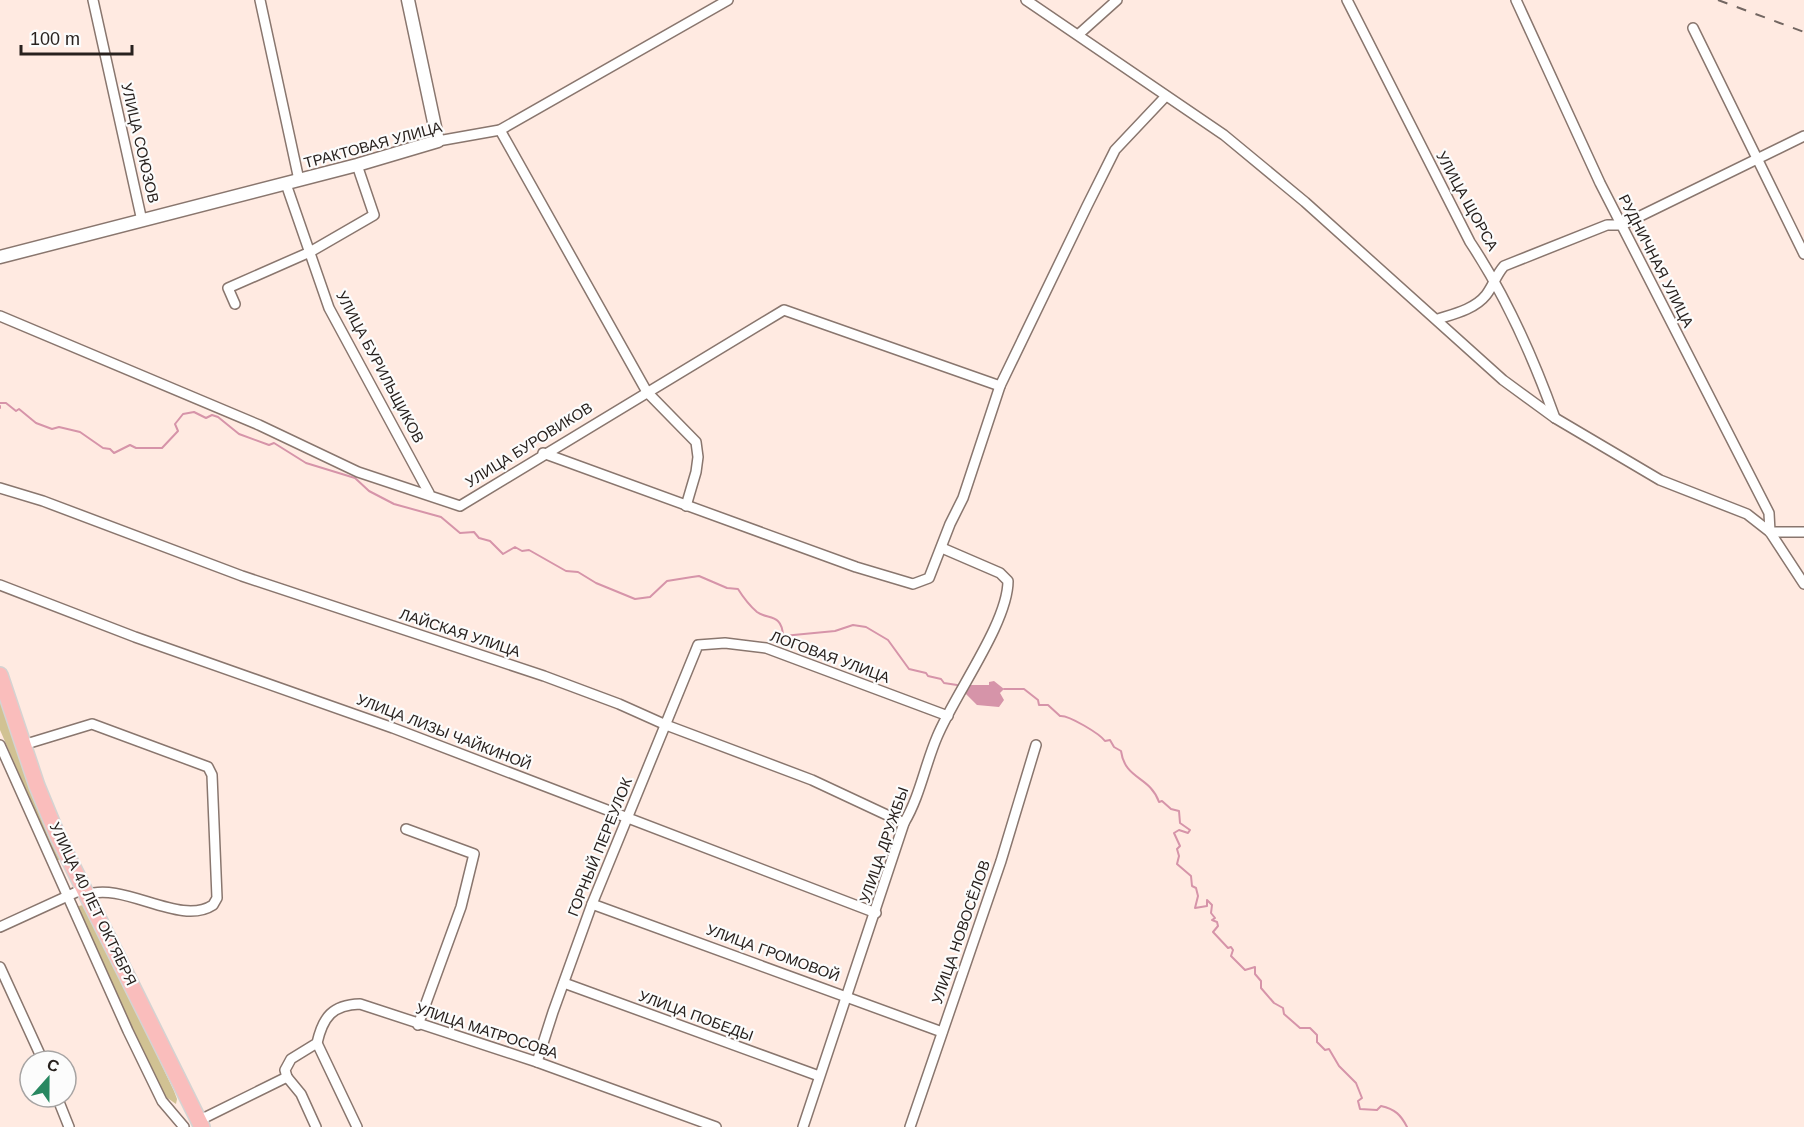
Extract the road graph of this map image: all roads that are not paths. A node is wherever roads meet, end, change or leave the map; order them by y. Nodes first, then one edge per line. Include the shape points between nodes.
1 (93, 0) edge
2 (260, 0) edge
3 (408, 0) edge
4 (728, 0) edge
5 (1026, 0) edge
6 (1117, 0) edge
7 (1347, 0) edge
8 (1516, 0) edge
9 (1693, 28) dead end
10 (1079, 34) junction
11 (1166, 96) junction
12 (500, 130) junction
13 (1804, 136) edge
14 (438, 141) junction
15 (1757, 160) junction
16 (357, 165) junction
17 (299, 180) junction
18 (286, 183) junction
19 (142, 221) junction
20 (1622, 225) junction
21 (310, 252) junction
22 (1804, 254) edge
23 (0, 257) edge
24 (1494, 278) junction
25 (236, 304) dead end
26 (0, 316) edge
27 (1438, 319) junction
28 (1000, 386) junction
29 (1543, 387) junction
30 (646, 392) junction
31 (1529, 399) junction
32 (1554, 418) junction
33 (543, 453) junction
34 (0, 488) edge
35 (429, 493) junction
36 (686, 506) junction
37 (1770, 532) junction
38 (1804, 532) edge
39 (942, 548) junction
40 (1804, 584) edge
41 (0, 585) edge
42 (698, 645) joint
43 (0, 675) edge
44 (948, 716) junction
45 (666, 725) junction
46 (0, 745) edge
47 (24, 745) junction
48 (1036, 745) dead end
49 (627, 817) junction
50 (904, 824) junction
51 (406, 829) dead end
52 (85, 892) junction
53 (66, 896) junction
54 (592, 904) junction
55 (876, 913) junction
56 (0, 927) edge
57 (0, 967) edge
58 (564, 983) junction
59 (846, 996) junction
60 (418, 1024) junction
61 (942, 1032) junction
62 (317, 1043) junction
63 (37, 1049) edge
64 (537, 1062) junction
65 (819, 1076) junction
66 (287, 1077) junction
67 (62, 1109) edge
68 (195, 1125) edge
69 (69, 1127) edge
70 (316, 1127) edge
71 (357, 1127) edge
72 (716, 1127) edge
73 (803, 1127) edge
74 (910, 1127) edge

1 - 19 street, УЛИЦА СОЮЗОВ
2 - 17 street
3 - 14 street
4 - 12 street, ТРАКТОВАЯ УЛИЦА
5 - 10 street
6 - 10 street
7 - 24 street, УЛИЦА ЩОРСА via 1470,242
8 - 20 street, РУДНИЧНАЯ УЛИЦА
9 - 15 street
10 - 11 street
11 - 27 street via 1224,135
11 - 28 street via 1115,150
12 - 14 street, ТРАКТОВАЯ УЛИЦА
12 - 30 street
13 - 15 street
14 - 16 street, ТРАКТОВАЯ УЛИЦА
15 - 20 street
15 - 22 street
16 - 17 street, ТРАКТОВАЯ УЛИЦА
16 - 21 street via 374,215
17 - 18 street, ТРАКТОВАЯ УЛИЦА
18 - 19 street, ТРАКТОВАЯ УЛИЦА
18 - 21 street, УЛИЦА БУРИЛЬЩИКОВ
19 - 23 street, ТРАКТОВАЯ УЛИЦА
20 - 24 street via 1607,225 1504,266
20 - 37 street, РУДНИЧНАЯ УЛИЦА via 1769,513
21 - 25 street via 228,288
21 - 35 street, УЛИЦА БУРИЛЬЩИКОВ via 329,308
24 - 27 street via 1486,295 1463,311
24 - 29 street, УЛИЦА ЩОРСА
26 - 35 street, УЛИЦА БУРОВИКОВ via 259,425 358,472
27 - 31 street
28 - 30 street, УЛИЦА БУРОВИКОВ via 784,310
28 - 39 street
29 - 31 street
29 - 32 street, УЛИЦА ЩОРСА
30 - 33 street, УЛИЦА БУРОВИКОВ
30 - 36 street via 696,442 696,472
31 - 32 street
32 - 37 street via 1660,480 1747,514
33 - 35 street, УЛИЦА БУРОВИКОВ via 460,506
33 - 36 street
34 - 45 street, ЛАЙСКАЯ УЛИЦА via 254,580 544,676
36 - 39 street via 913,584 928,578
37 - 38 street
37 - 40 street
39 - 44 street, УЛИЦА ДРУЖБЫ via 1000,573 1008,581 1008,593 997,621
41 - 49 street, УЛИЦА ЛИЗЫ ЧАЙКИНОЙ
42 - 44 street, ЛОГОВАЯ УЛИЦА via 725,643 766,648
42 - 45 street, ГОРНЫЙ ПЕРЕУЛОК
43 - 47 main road, УЛИЦА 40 ЛЕТ ОКТЯБРЯ
44 - 50 street, УЛИЦА ДРУЖБЫ
45 - 49 street, ГОРНЫЙ ПЕРЕУЛОК
45 - 50 street, ЛАЙСКАЯ УЛИЦА via 812,780
46 - 53 street, УЛИЦА 40 ЛЕТ ОКТЯБРЯ
47 - 52 main road, УЛИЦА 40 ЛЕТ ОКТЯБРЯ via 58,837
47 - 52 street via 92,724 208,767 212,775 217,898 206,910 195,912 103,891
48 - 61 street, УЛИЦА НОВОСЁЛОВ
49 - 54 street, ГОРНЫЙ ПЕРЕУЛОК
49 - 55 street, УЛИЦА ЛИЗЫ ЧАЙКИНОЙ
50 - 55 street, УЛИЦА ДРУЖБЫ
51 - 60 street via 474,854 461,907
52 - 53 street
52 - 68 main road, УЛИЦА 40 ЛЕТ ОКТЯБРЯ
53 - 56 street
53 - 68 street, УЛИЦА 40 ЛЕТ ОКТЯБРЯ via 162,1101
54 - 58 street, ГОРНЫЙ ПЕРЕУЛОК
54 - 59 street, УЛИЦА ГРОМОВОЙ
55 - 59 street, УЛИЦА ДРУЖБЫ
57 - 63 street
58 - 64 street, ГОРНЫЙ ПЕРЕУЛОК
58 - 65 street, УЛИЦА ПОБЕДЫ
59 - 61 street, УЛИЦА ГРОМОВОЙ
59 - 65 street, УЛИЦА ДРУЖБЫ
60 - 62 street, УЛИЦА МАТРОСОВА via 360,1004 337,1006 325,1017
60 - 64 street, УЛИЦА МАТРОСОВА
61 - 74 street, УЛИЦА НОВОСЁЛОВ
62 - 66 street via 287,1063
62 - 71 street
64 - 72 street, УЛИЦА МАТРОСОВА
65 - 73 street, УЛИЦА ДРУЖБЫ
66 - 68 street
66 - 70 street via 301,1094
67 - 69 street

